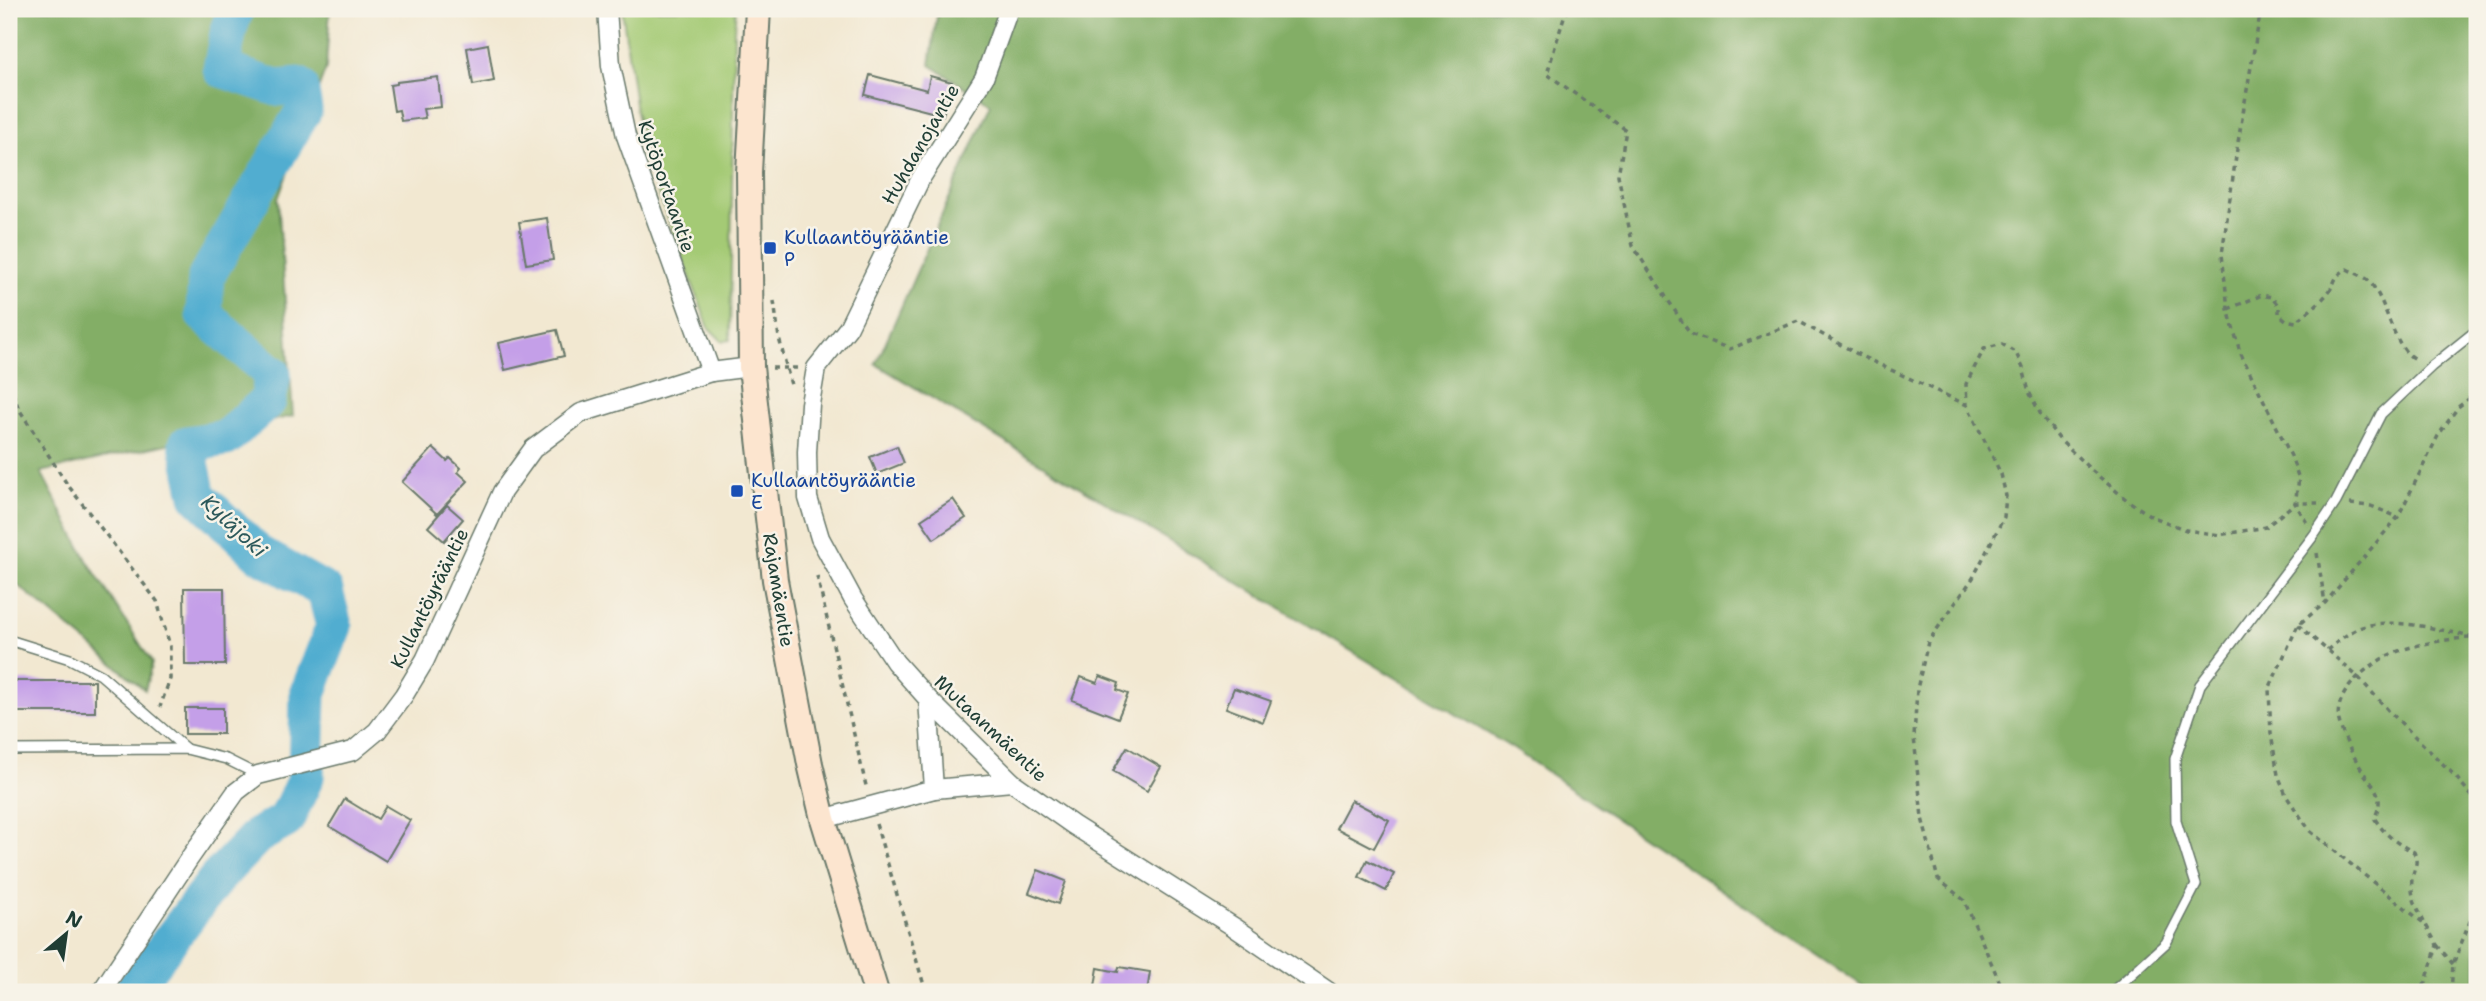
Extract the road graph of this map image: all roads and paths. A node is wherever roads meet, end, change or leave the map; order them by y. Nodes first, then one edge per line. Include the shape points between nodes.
1 (607, 9) edge
2 (758, 9) edge
3 (1009, 9) edge
4 (1569, 9) edge
5 (2261, 9) edge
6 (2228, 309) junction
7 (2477, 331) edge
8 (2432, 366) junction
9 (751, 368) junction
10 (816, 368) junction
11 (711, 372) junction
12 (9, 384) edge
13 (2477, 393) edge
14 (1967, 405) junction
15 (2295, 503) junction
16 (2314, 535) junction
17 (2325, 603) junction
18 (2298, 625) junction
19 (2475, 638) edge
20 (9, 640) edge
21 (2327, 650) junction
22 (2358, 677) junction
23 (928, 699) junction
24 (155, 722) junction
25 (186, 749) junction
26 (9, 750) edge
27 (258, 775) junction
28 (1012, 782) junction
29 (934, 789) junction
30 (2477, 802) edge
31 (823, 819) junction
32 (2477, 904) edge
33 (2426, 925) junction
34 (2437, 945) junction
35 (2453, 964) junction
36 (101, 992) edge
37 (876, 992) edge
38 (1329, 992) edge
39 (2004, 992) edge
40 (2112, 992) edge
41 (2416, 992) edge
42 (2451, 992) edge

1 - 11 street, Kytöportaantie via 611,66 626,136
2 - 9 main road, Rajamäentie via 749,172
3 - 10 street, Huhdanojantie via 984,78 921,178 848,328
4 - 14 path via 1547,74 1626,130 1618,175 1633,246 1690,334 1730,349 1798,321
5 - 6 path via 2222,254
6 - 8 path via 2262,295 2271,297 2286,320 2296,322 2331,290 2336,275 2347,269 2366,278 2412,358
6 - 15 path via 2240,352 2291,456 2299,480
7 - 8 lane
8 - 16 lane via 2381,414
9 - 10 path
9 - 11 street, Kullantöyrääntie
9 - 31 main road, Rajamäentie via 775,580
10 - 23 street, Mutaanmäentie via 810,404 808,498 820,538 853,600 895,662
11 - 27 street, Kullantöyrääntie via 581,414 533,449 502,492 425,660 377,731 353,751
12 - 24 path via 19,409 67,484 157,601 170,646 170,679
13 - 17 path via 2458,407 2438,436 2398,517
14 - 15 path via 1966,384 1976,362 1984,349 2002,344 2016,353 2029,392 2060,440 2151,516 2186,530 2219,535 2266,527
14 - 39 path via 2001,474 2004,517 1973,578 1928,642 1917,689 1914,737 1922,818 1938,879 1964,900
15 - 16 path
16 - 17 path
16 - 40 lane via 2200,685 2175,759 2176,821 2196,885 2166,943
17 - 18 path
18 - 21 path
18 - 33 path via 2269,689 2271,734 2287,797 2310,831
19 - 21 path via 2408,624 2384,624 2355,629
19 - 22 path via 2446,640 2389,655
20 - 24 lane via 70,659 101,675
21 - 22 path
22 - 30 path
22 - 33 path via 2338,709 2340,723 2377,791 2380,802 2375,819 2384,833 2414,852 2418,862 2412,880 2414,902
23 - 28 street, Mutaanmäentie
23 - 29 street
24 - 25 lane
25 - 26 lane
25 - 27 lane via 226,759
27 - 36 street, Kullantöyrääntie via 236,793 188,859
28 - 29 street
28 - 38 street, Mutaanmäentie
29 - 31 street
31 - 37 main road, Rajamäentie
32 - 35 path
33 - 34 path
34 - 35 path
34 - 41 path via 2427,982
35 - 42 path

